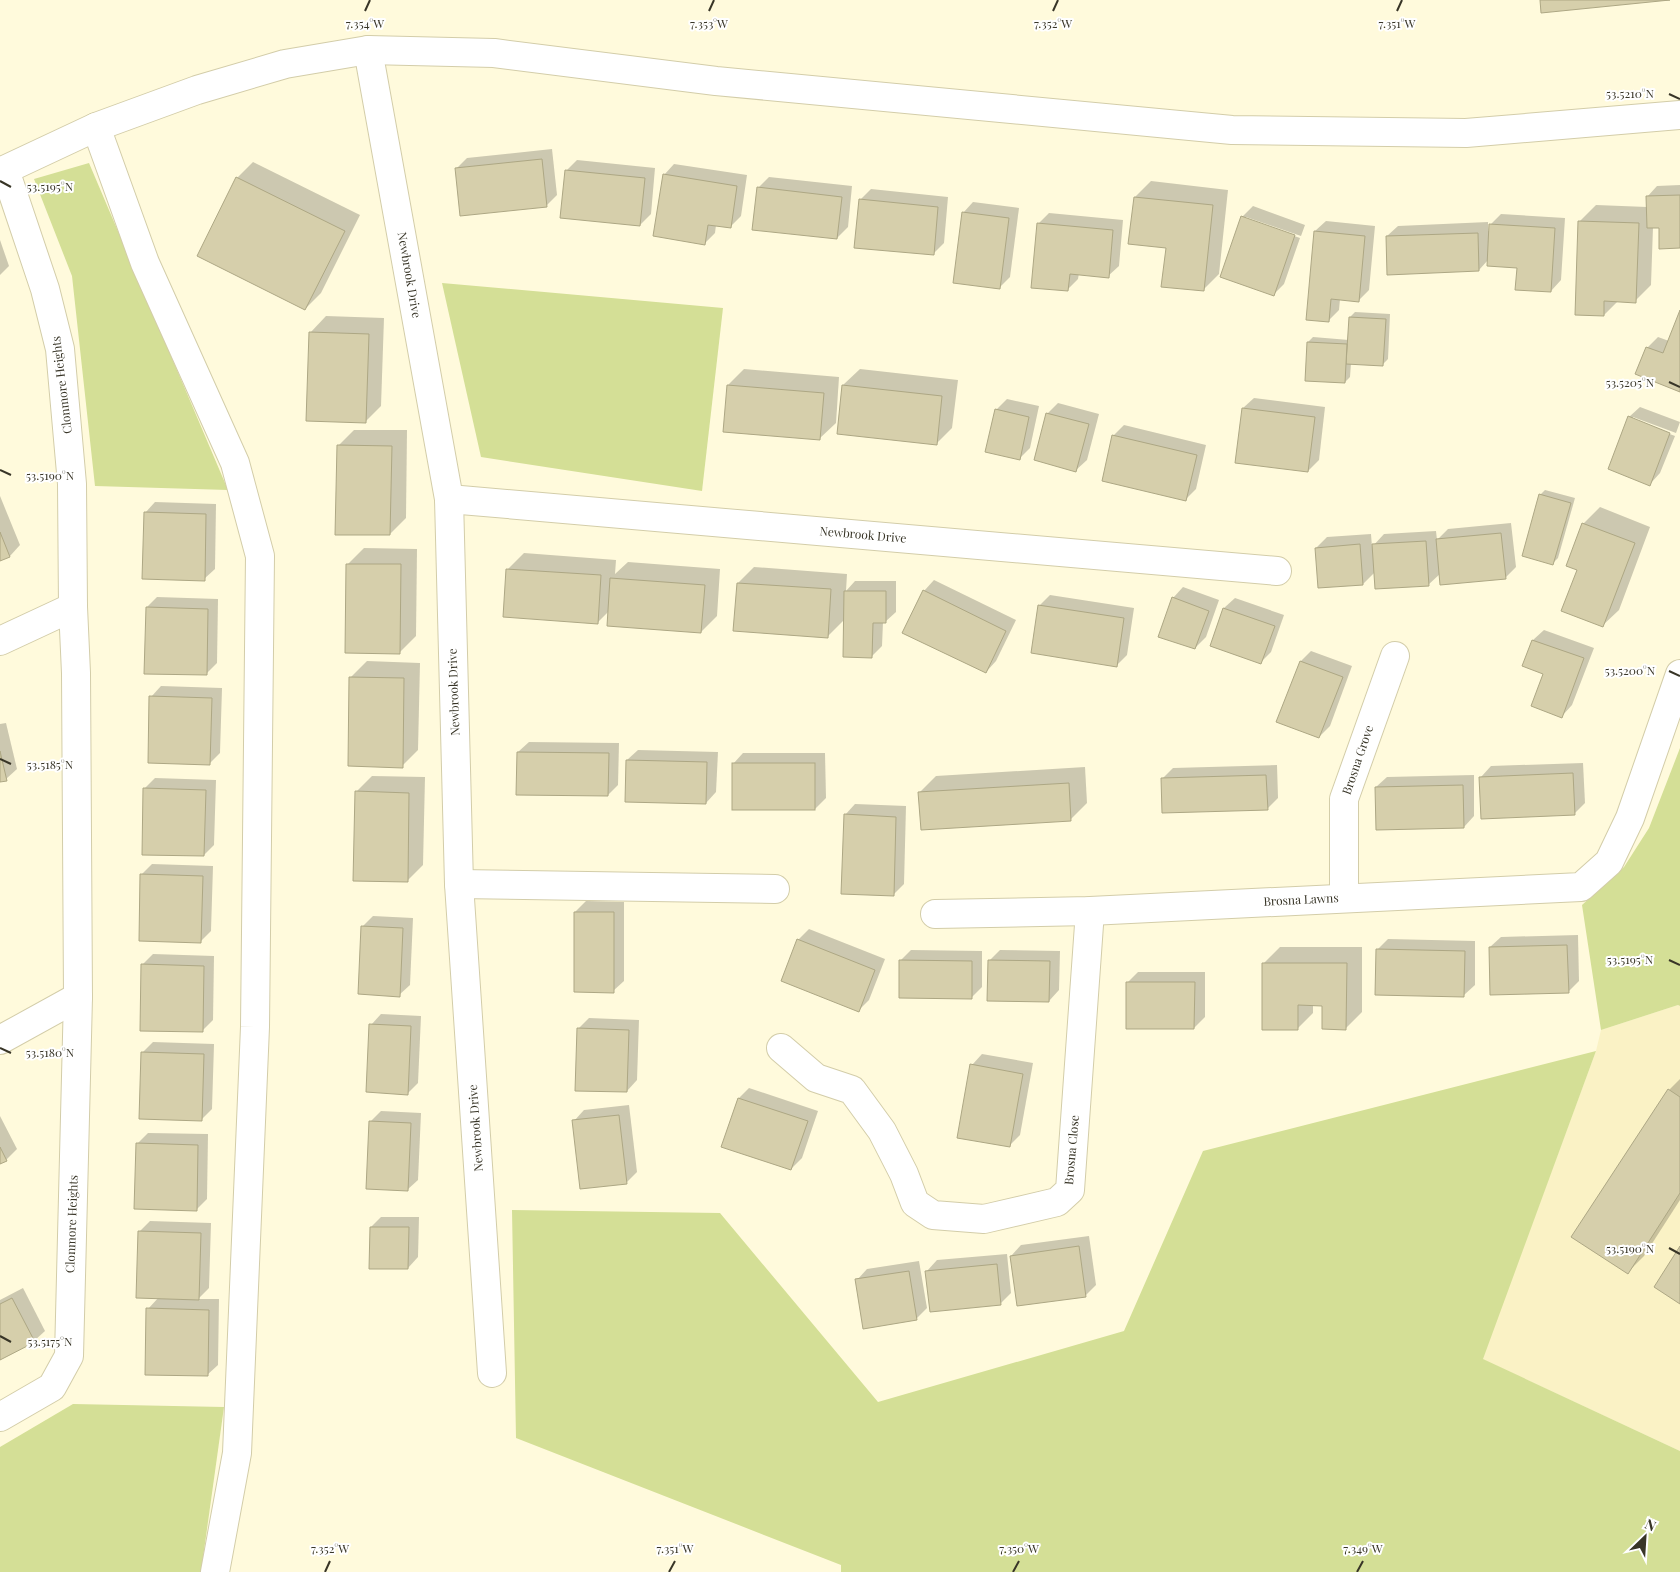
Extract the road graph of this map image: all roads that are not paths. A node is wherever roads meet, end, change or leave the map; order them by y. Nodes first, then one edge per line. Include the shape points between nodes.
1 (368, 50) junction
2 (1680, 115) edge
3 (96, 127) junction
4 (3, 171) edge
5 (449, 499) junction
6 (1277, 571) dead end
7 (73, 607) junction
8 (0, 641) edge
9 (1395, 656) dead end
10 (1680, 674) edge
11 (459, 884) junction
12 (775, 889) dead end
13 (1344, 898) junction
14 (1090, 911) junction
15 (935, 914) dead end
16 (78, 998) junction
17 (0, 1040) edge
18 (781, 1048) dead end
19 (492, 1373) dead end
20 (0, 1417) edge
21 (215, 1572) edge

1 - 2 street via 494,53 716,81 1232,130 1466,133
1 - 3 street via 285,64 197,90
1 - 5 street, Newbrook Drive
3 - 4 street
3 - 21 street via 146,263 235,463 260,556 255,1027 237,1454
4 - 7 street, Clonmore Heights via 45,289 60,348 72,484
5 - 6 street, Newbrook Drive
5 - 11 street, Newbrook Drive
7 - 8 street
7 - 16 street, Clonmore Heights
9 - 13 street, Brosna Grove via 1344,799
10 - 13 street, Brosna Lawns via 1630,818 1609,862 1581,887
11 - 12 street
11 - 19 street, Newbrook Drive
13 - 14 street, Brosna Lawns
14 - 15 street, Brosna Lawns
14 - 18 street, Brosna Close via 1070,1190 1057,1202 984,1219 933,1214 915,1203 882,1131 852,1090 816,1078
16 - 17 street
16 - 20 street, Clonmore Heights via 69,1356 52,1387

